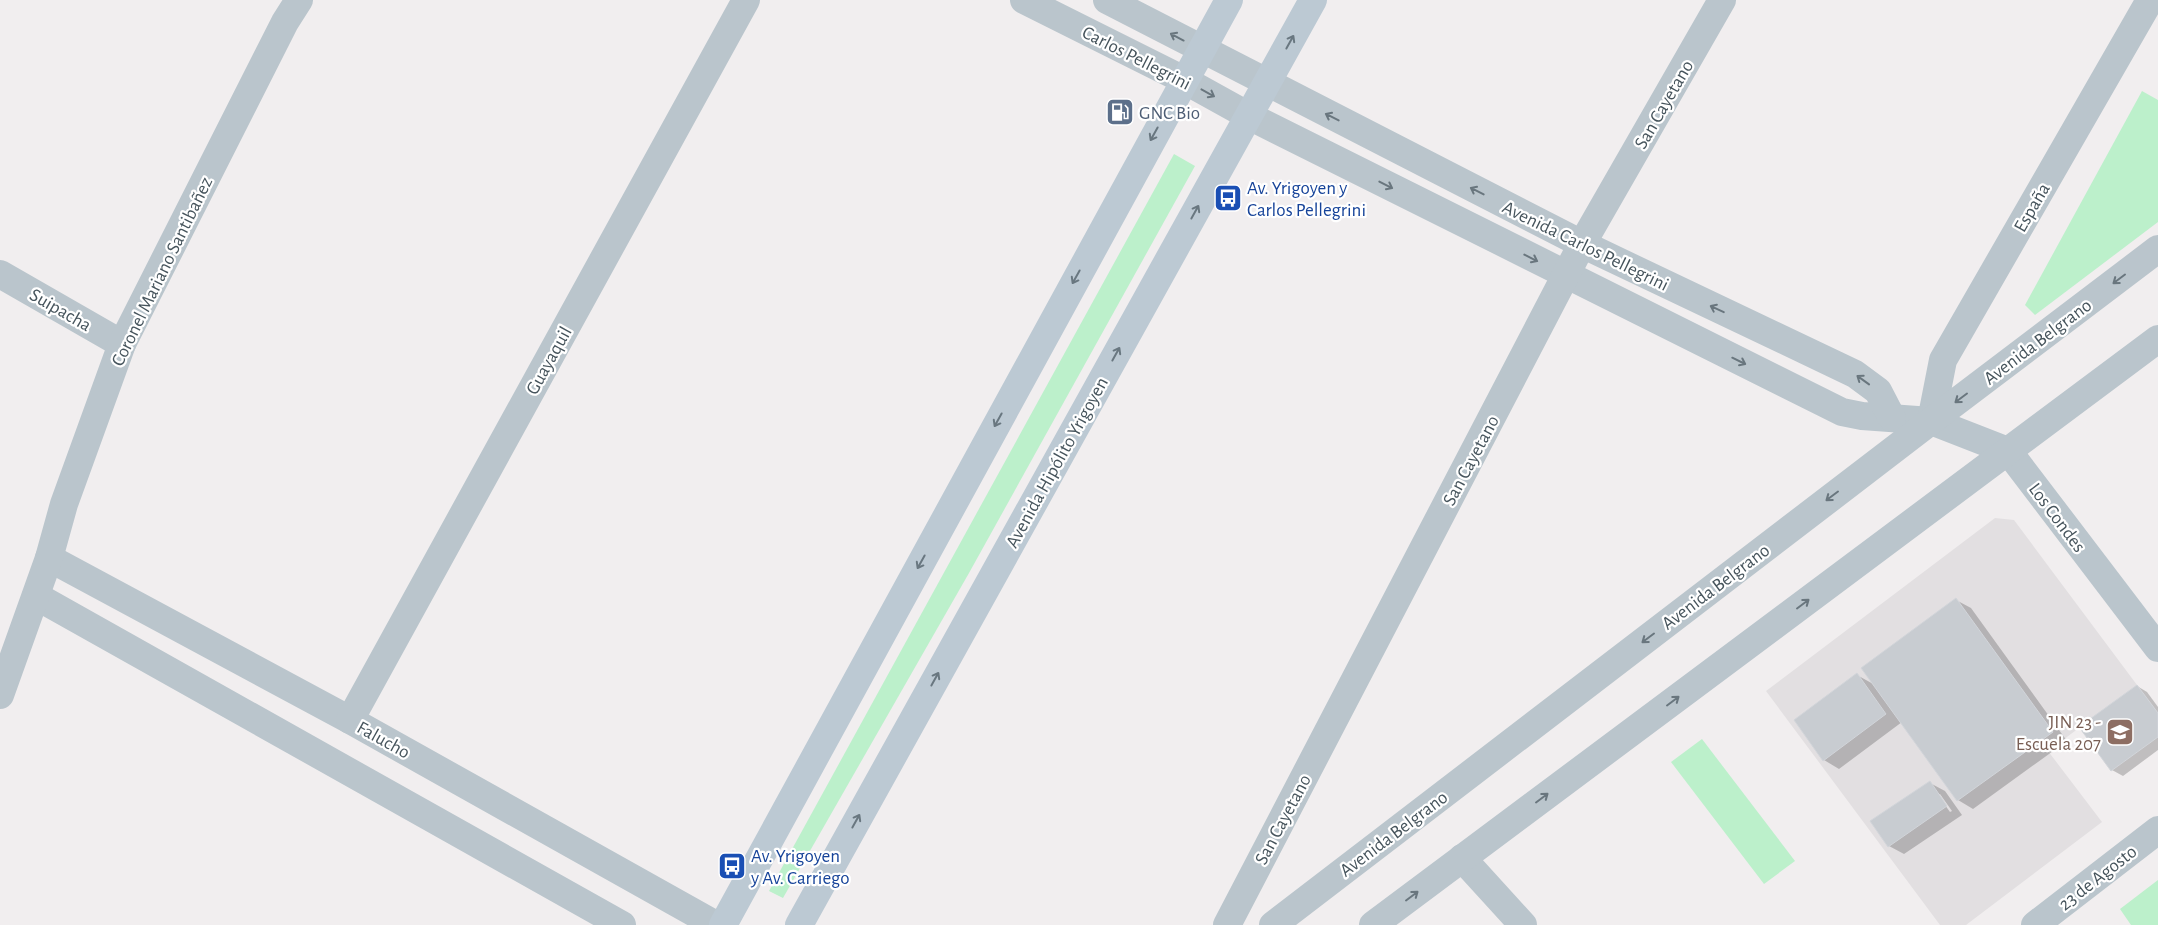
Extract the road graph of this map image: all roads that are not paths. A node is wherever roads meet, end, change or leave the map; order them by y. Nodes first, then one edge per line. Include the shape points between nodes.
1 (299, 0) edge
2 (746, 0) edge
3 (1024, 0) edge
4 (1106, 0) edge
5 (1229, 0) edge
6 (1314, 0) edge
7 (1722, 0) edge
8 (2150, 0) edge
9 (1200, 50) junction
10 (1184, 80) junction
11 (1267, 84) junction
12 (1248, 116) junction
13 (1582, 244) junction
14 (2158, 250) edge
15 (0, 274) edge
16 (1566, 276) junction
17 (2158, 339) edge
18 (122, 344) junction
19 (1892, 418) junction
20 (1931, 421) junction
21 (2008, 451) junction
22 (49, 558) junction
23 (36, 596) junction
24 (2158, 648) edge
25 (0, 695) edge
26 (350, 720) junction
27 (2158, 830) edge
28 (1462, 858) junction
29 (622, 925) edge
30 (716, 925) edge
31 (723, 925) edge
32 (799, 925) edge
33 (1226, 925) edge
34 (1273, 925) edge
35 (1373, 925) edge
36 (1523, 925) edge
37 (2035, 925) edge

1 - 18 street, Coronel Mariano Santibañez
2 - 26 street, Guayaquil
3 - 10 street, Carlos Pellegrini
9 -> 4 street, Carlos Pellegrini
5 - 9 street
11 -> 6 street, Avenida Hipólito Yrigoyen
7 - 13 street, San Cayetano
8 - 20 street, España via 1943,360
9 - 10 street
9 - 11 street, Carlos Pellegrini
10 -> 12 street, Carlos Pellegrini
10 -> 31 street
11 - 12 street, Avenida Hipólito Yrigoyen
13 -> 11 street, Avenida Carlos Pellegrini
12 -> 16 street, Avenida Carlos Pellegrini
32 -> 12 street, Avenida Hipólito Yrigoyen
13 - 16 street, San Cayetano
19 -> 13 street, Avenida Carlos Pellegrini via 1878,391 1855,374
14 -> 20 street, Avenida Belgrano
15 - 18 street, Suipacha
16 -> 19 street, Avenida Carlos Pellegrini via 1842,412
16 - 33 street, San Cayetano
17 - 21 street
18 - 22 street, Coronel Mariano Santibañez via 64,504
19 - 20 street, Avenida Carlos Pellegrini
20 - 21 street
20 -> 34 street, Avenida Belgrano
21 - 24 street, Los Condes
28 -> 21 street
22 - 23 street, Coronel Mariano Santibañez
22 - 26 street, Falucho
23 - 25 street, Coronel Mariano Santibañez
23 - 29 street
26 - 30 street, Falucho
27 - 37 street, 23 de Agosto
35 -> 28 street
28 - 36 street

